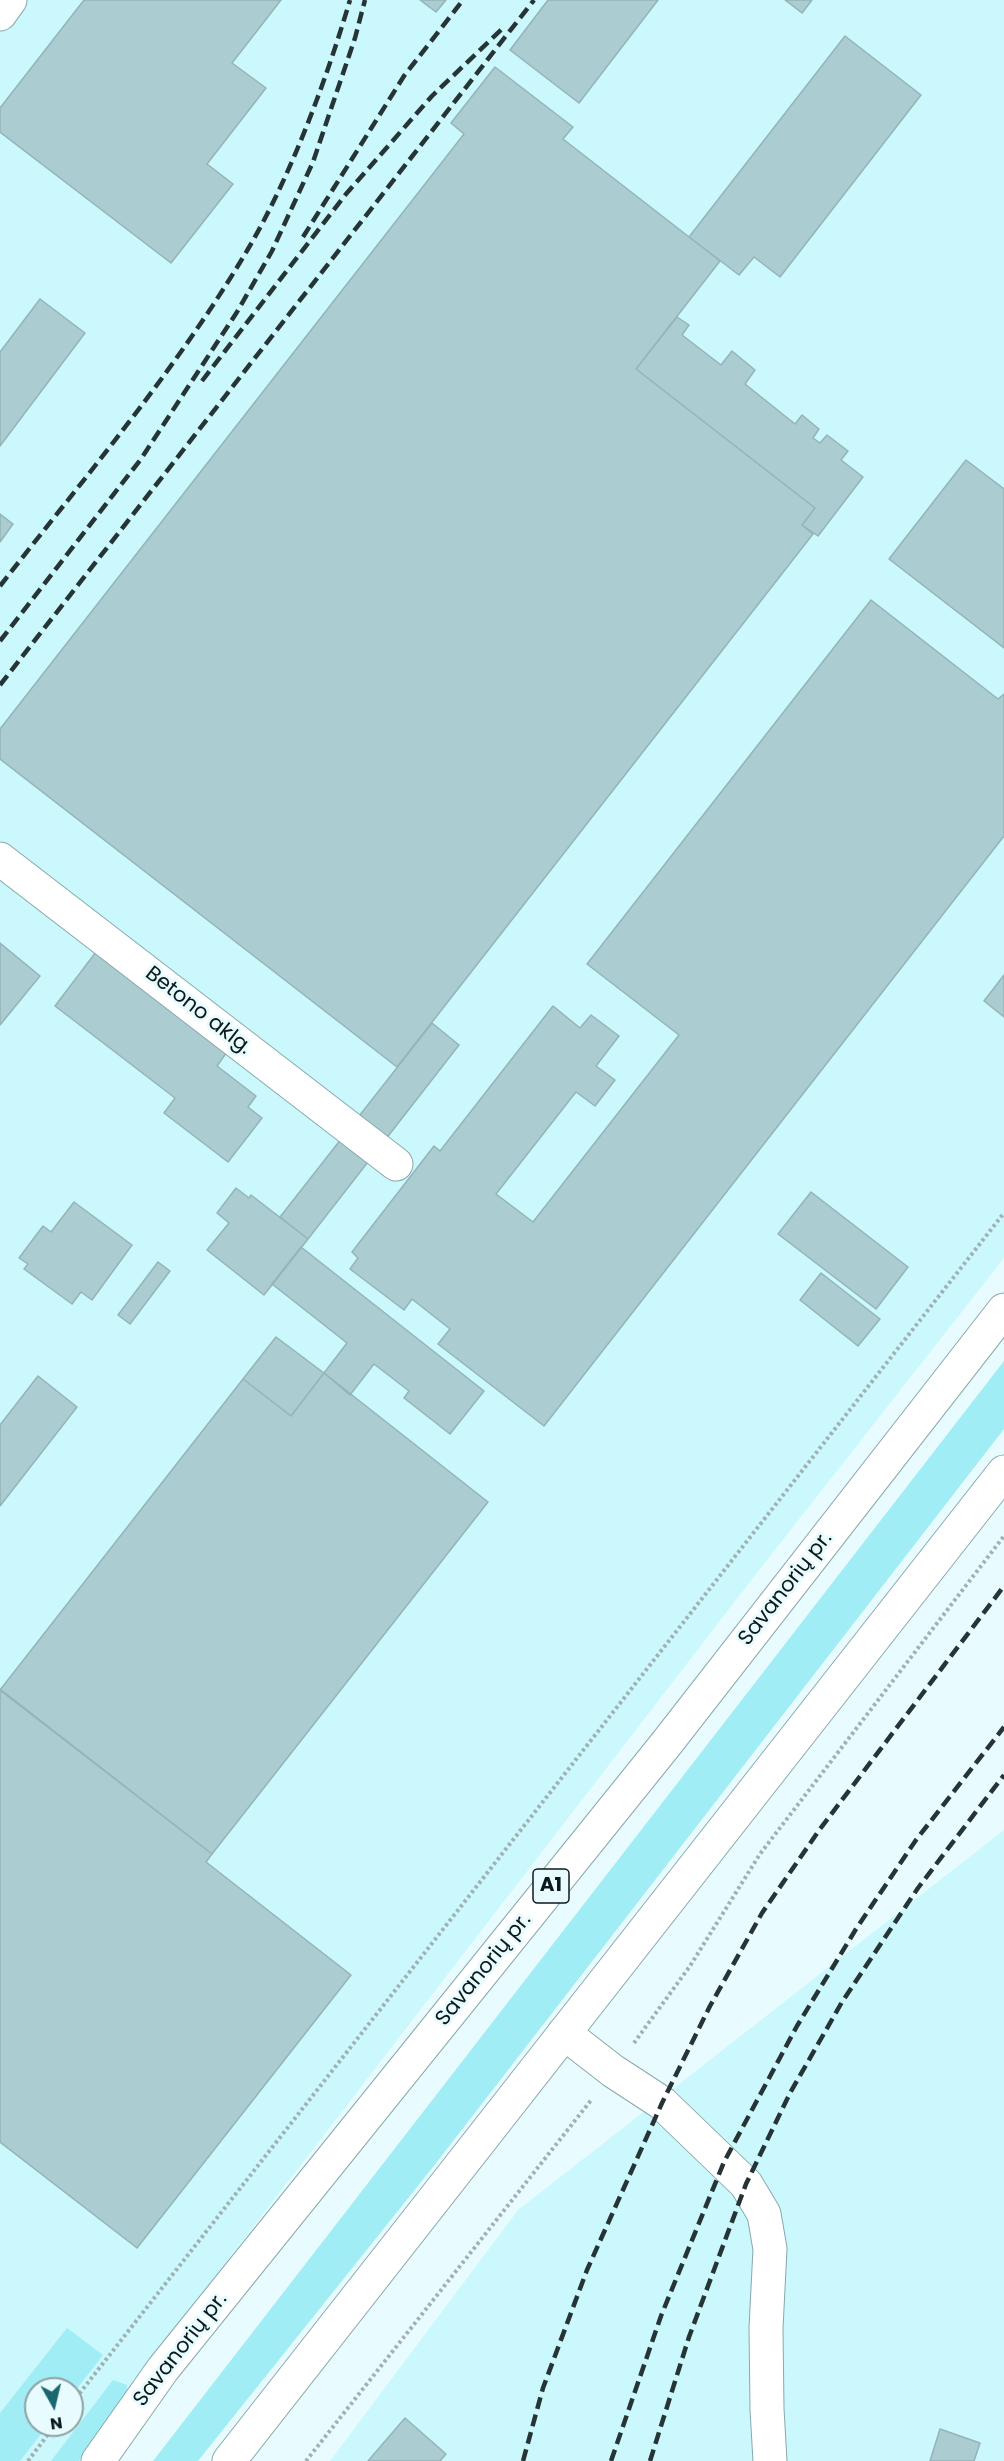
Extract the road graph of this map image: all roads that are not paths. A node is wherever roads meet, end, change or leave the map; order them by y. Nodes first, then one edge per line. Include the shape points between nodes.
1 (10, 0) edge
2 (0, 14) edge
3 (0, 858) edge
4 (396, 1164) dead end
5 (1004, 1310) edge
6 (1004, 1472) edge
7 (564, 2033) junction
8 (98, 2461) edge
9 (230, 2461) edge
10 (770, 2461) edge

1 - 2 main road
3 - 4 main road, Betono aklg.
5 - 8 main road, Savanorių pr. / A1 via 666,1744 164,2369
6 - 7 main road
7 - 9 main road
7 - 10 main road via 662,2103 746,2184 764,2214 770,2249 766,2328

